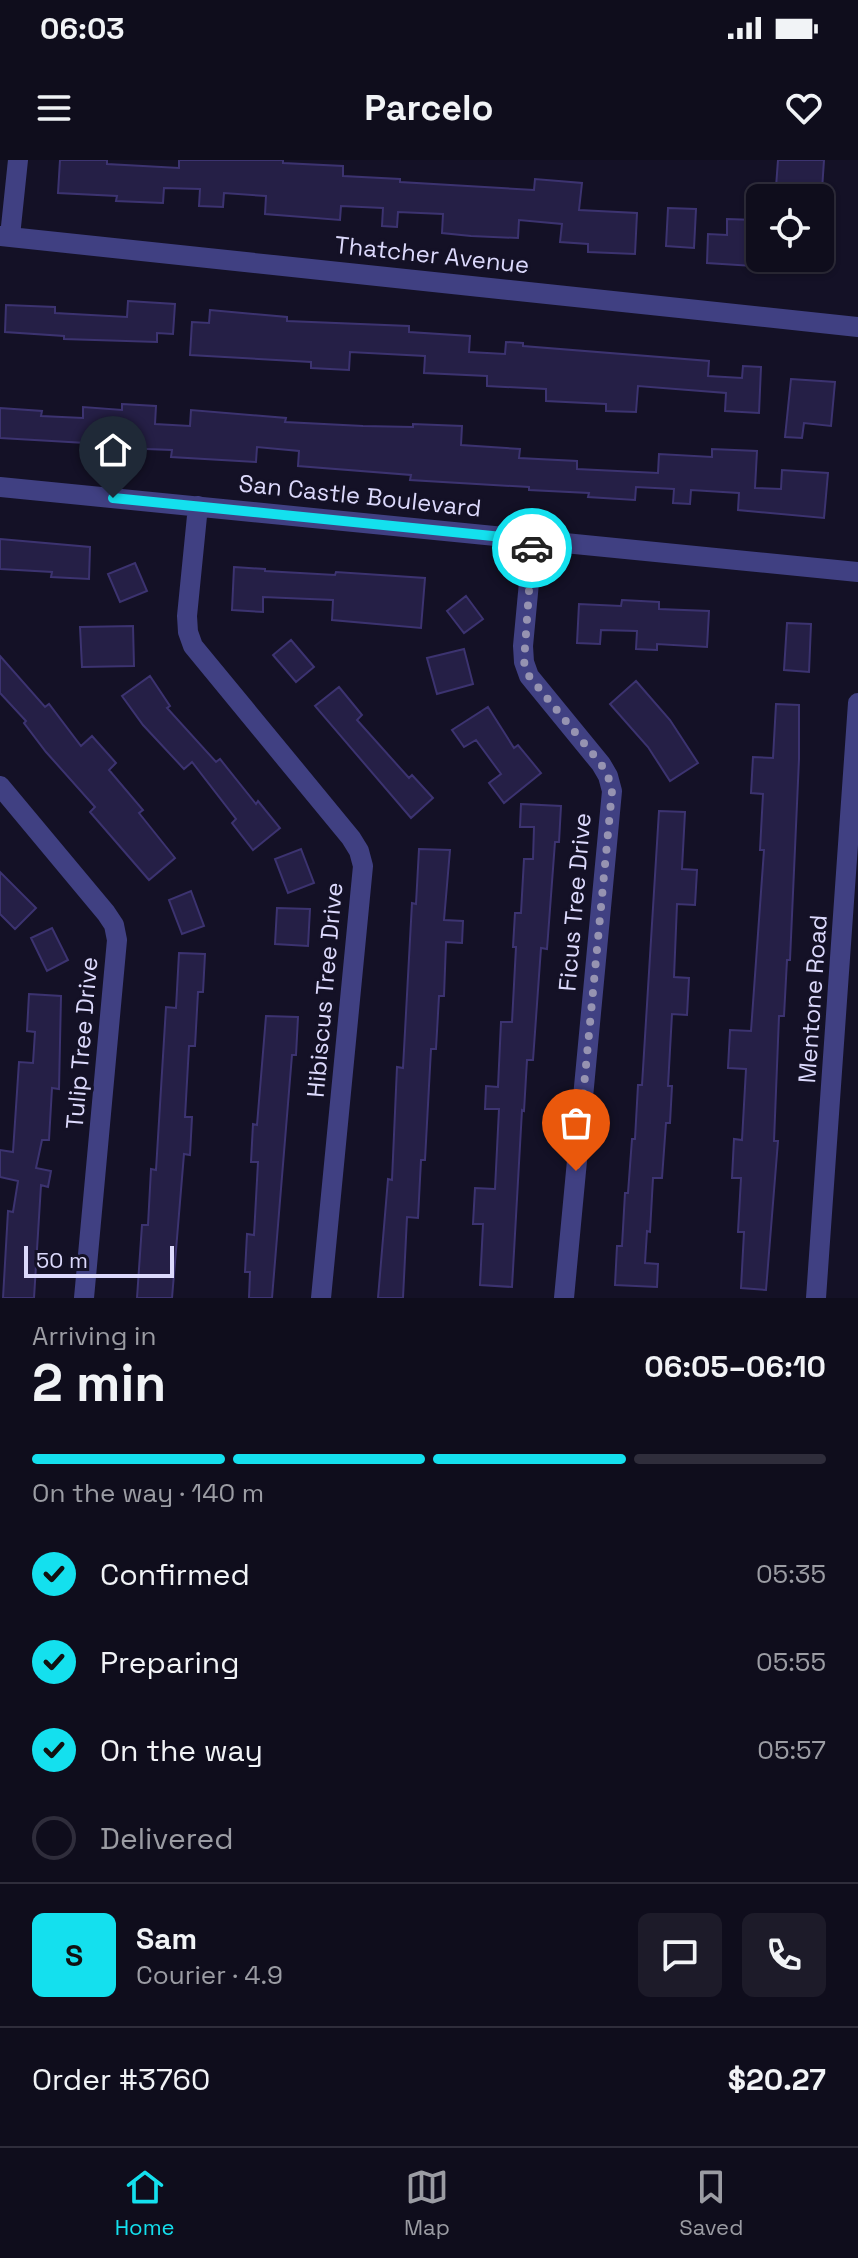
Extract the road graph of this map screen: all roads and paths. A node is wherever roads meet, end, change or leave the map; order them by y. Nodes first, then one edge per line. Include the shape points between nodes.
1 (18, 160) edge
2 (5, 236) edge
3 (858, 327) edge
4 (0, 487) edge
5 (198, 506) junction
6 (533, 540) junction
7 (858, 572) edge
8 (858, 703) edge
9 (856, 761) edge
10 (0, 786) edge
11 (849, 997) edge
12 (84, 1298) edge
13 (321, 1298) edge
14 (564, 1298) edge
15 (816, 1298) edge

1 - 2 street
2 - 3 street, Thatcher Avenue
4 - 5 street, San Castle Boulevard
5 - 6 street, San Castle Boulevard
5 - 13 street, Hibiscus Tree Drive via 187,616 193,646 351,838 363,866
6 - 7 street, San Castle Boulevard
6 - 14 street, Ficus Tree Drive via 524,662 529,676 601,764 612,791
8 - 9 street, Mentone Road
9 - 11 street, Mentone Road
10 - 12 street, Tulip Tree Drive via 106,913 117,940
11 - 15 street, Mentone Road

